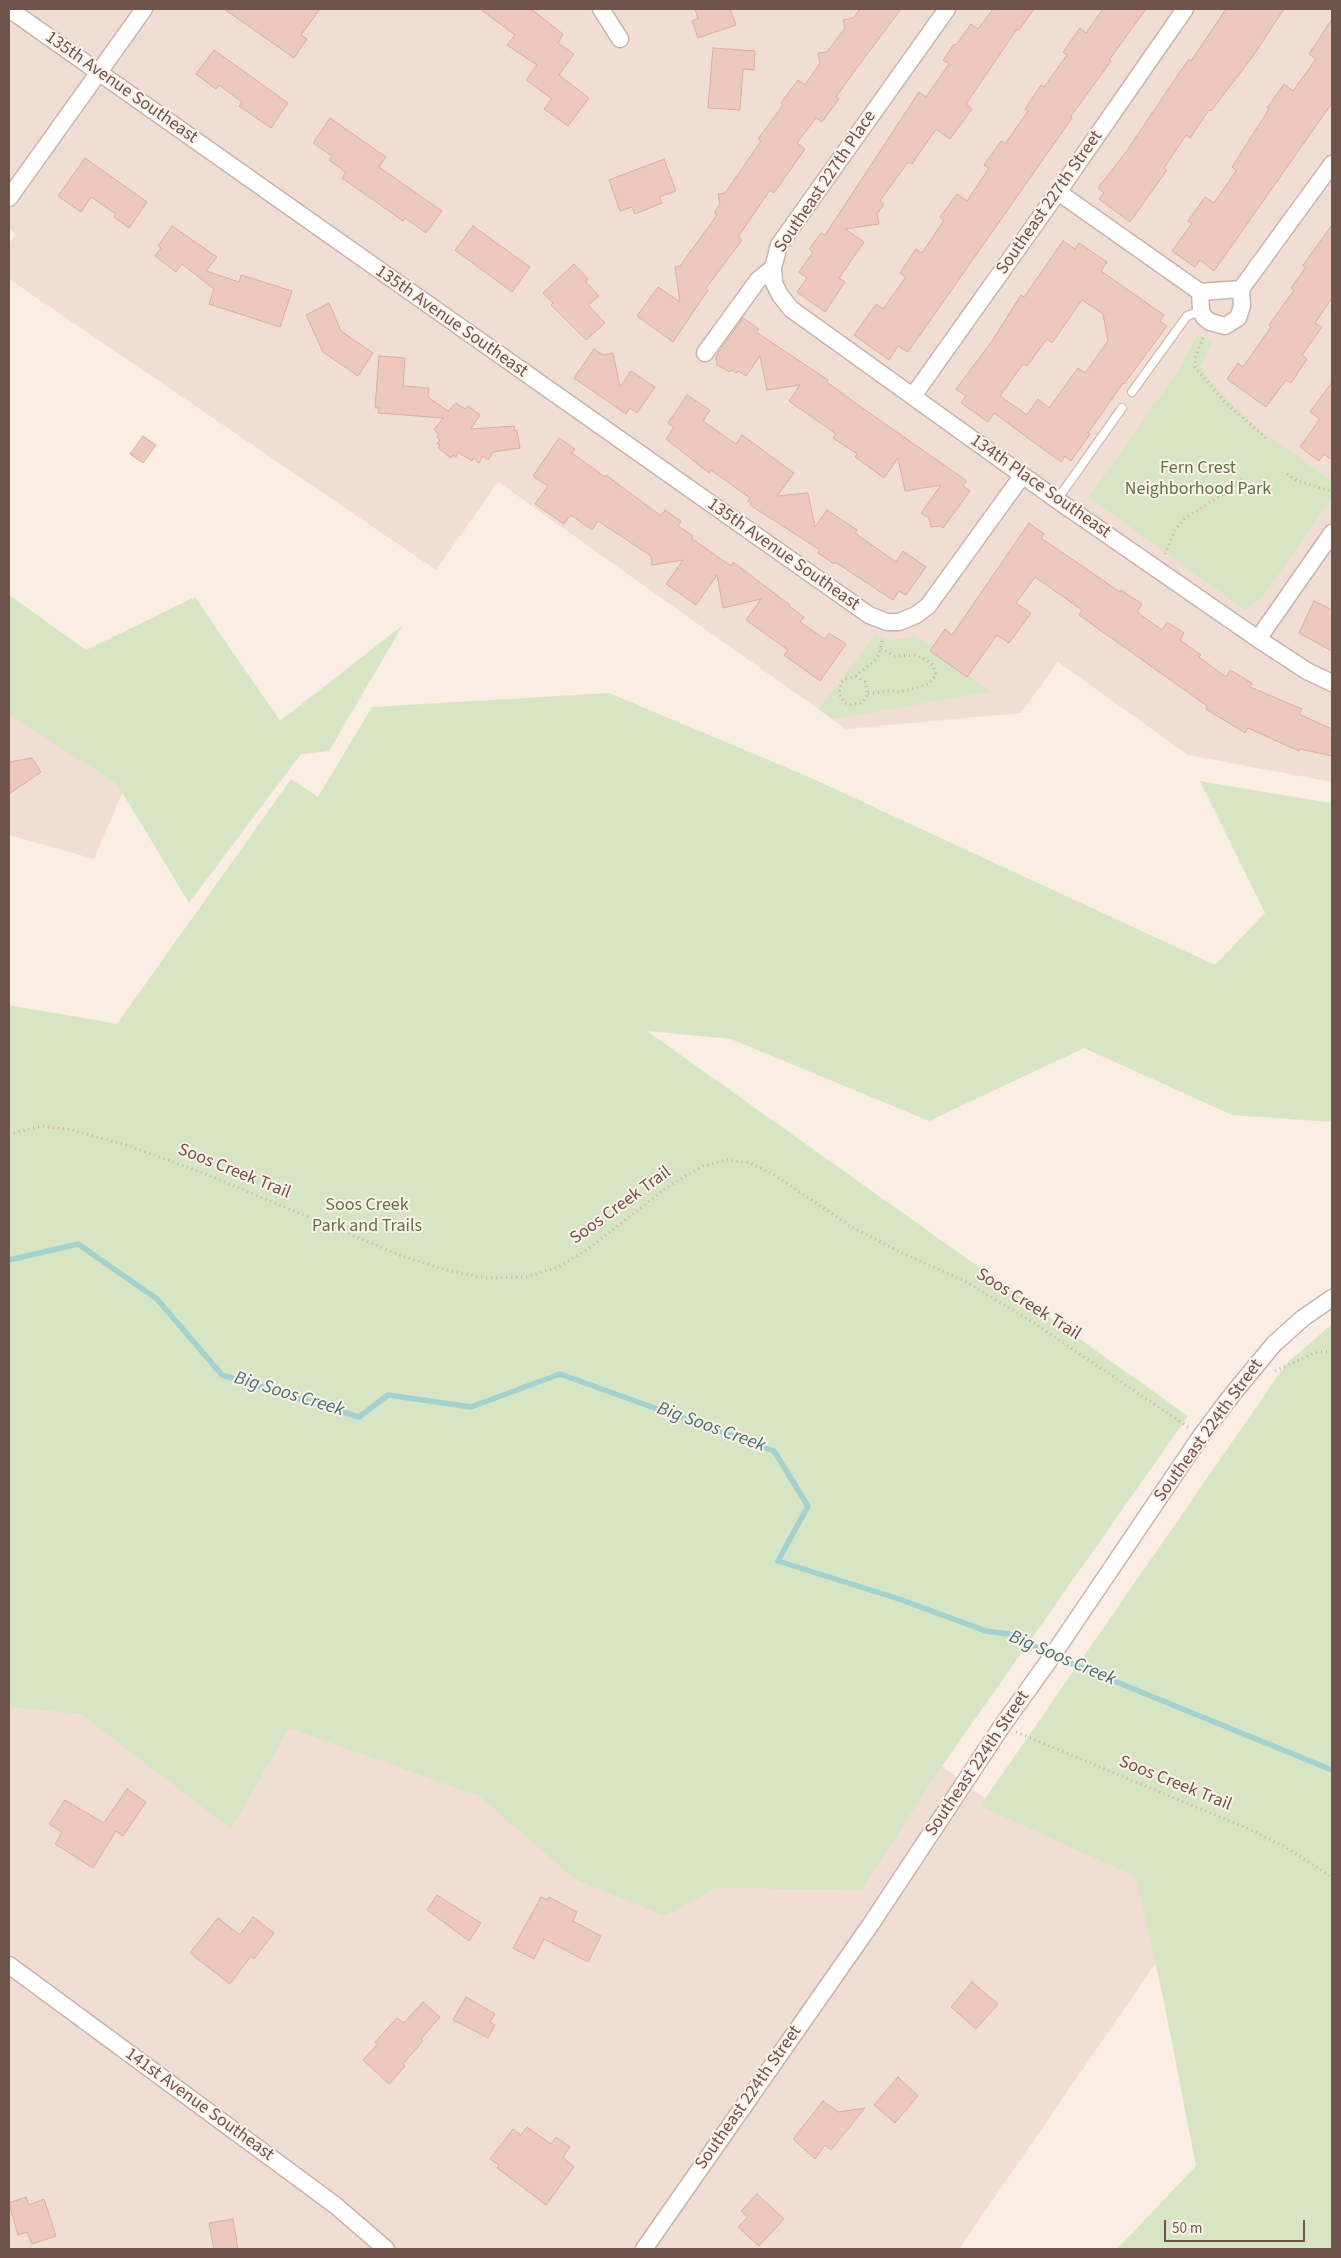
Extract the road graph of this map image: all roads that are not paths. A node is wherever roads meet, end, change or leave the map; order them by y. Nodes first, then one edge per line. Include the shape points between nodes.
1 (9, 9) edge
2 (144, 9) edge
3 (601, 9) edge
4 (946, 9) edge
5 (1185, 9) edge
6 (620, 39) dead end
7 (99, 73) junction
8 (1332, 164) edge
9 (1058, 192) junction
10 (9, 198) edge
11 (772, 268) junction
12 (1241, 288) junction
13 (1200, 292) junction
14 (1205, 317) junction
15 (705, 353) dead end
16 (1132, 392) dead end
17 (913, 396) junction
18 (1122, 408) dead end
19 (1022, 476) junction
20 (1057, 500) junction
21 (1332, 533) edge
22 (1258, 639) junction
23 (1332, 683) edge
24 (1332, 1298) edge
25 (9, 1965) edge
26 (386, 2249) edge
27 (644, 2249) edge

1 - 7 street, 135th Avenue Southeast
2 - 7 street
3 - 6 street
4 - 11 street, Southeast 227th Place via 779,245
5 - 9 street, Southeast 227th Street
7 - 10 street
7 - 19 street, 135th Avenue Southeast via 869,616 893,622 916,615 928,606
8 - 12 street
9 - 13 street
9 - 17 street, Southeast 227th Street
11 - 15 street, Southeast 227th Place via 758,280
11 - 17 street, 134th Place Southeast via 774,283 791,309
12 - 13 street
12 - 14 street via 1242,306 1238,318 1225,326
13 - 14 street
14 - 16 lane via 1187,316
17 - 19 street, 134th Place Southeast
18 - 20 lane
19 - 20 street, 134th Place Southeast
20 - 22 street, 134th Place Southeast
21 - 22 street
22 - 23 street, 134th Place Southeast via 1307,672
24 - 27 street, Southeast 224th Street via 1274,1344 1201,1436 870,1924
25 - 26 street, 141st Avenue Southeast via 335,2205

